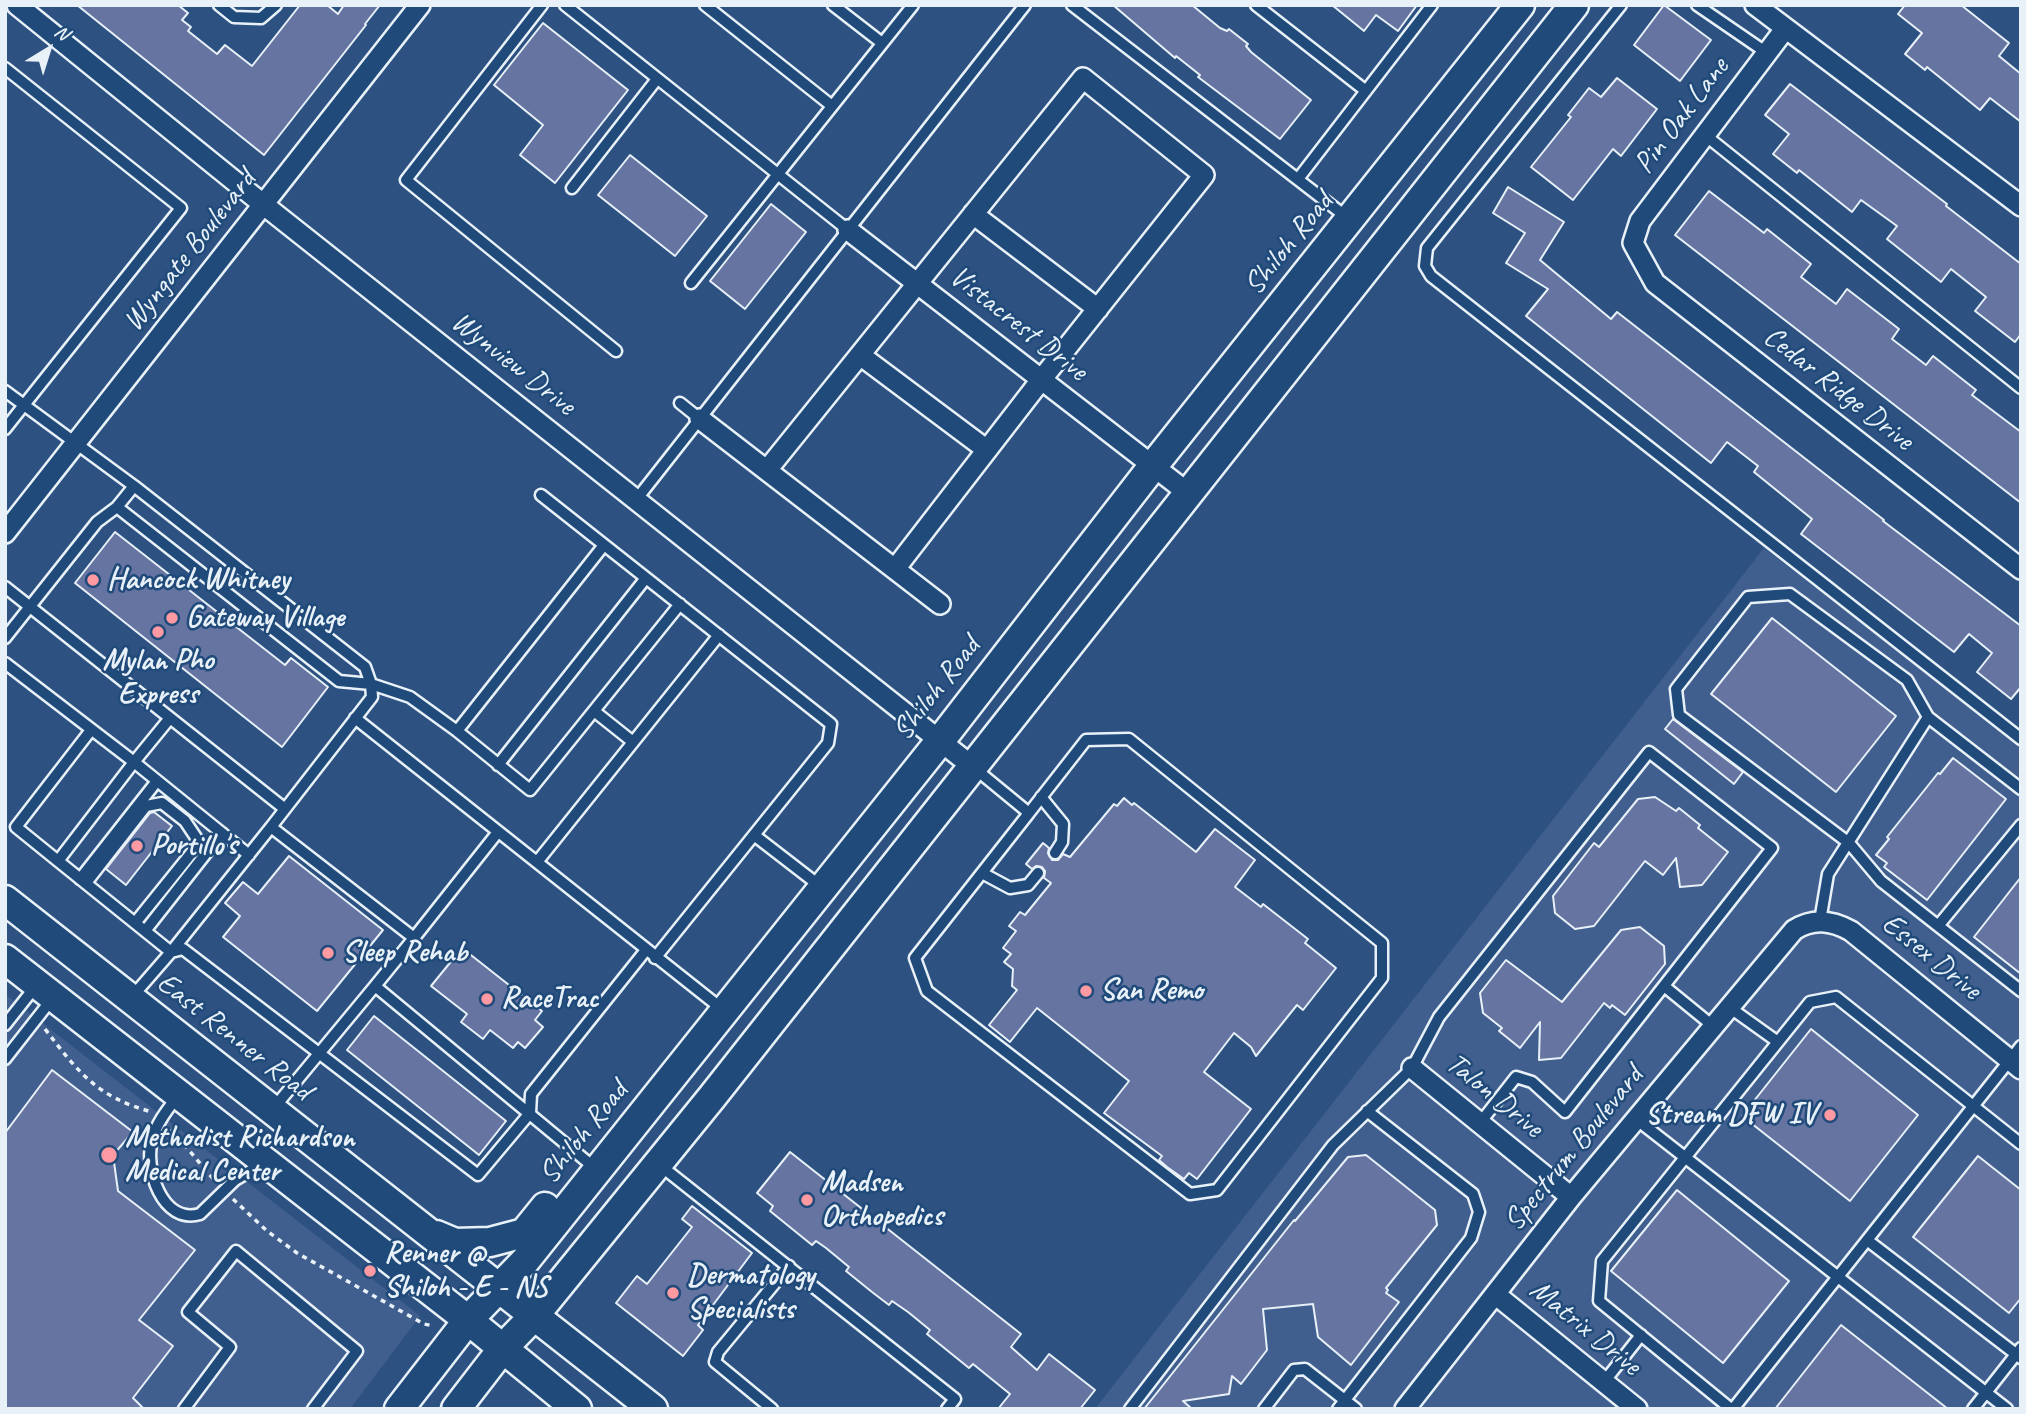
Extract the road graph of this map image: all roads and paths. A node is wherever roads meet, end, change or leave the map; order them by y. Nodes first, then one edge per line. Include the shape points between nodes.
1 (17, 5) edge
2 (219, 5) edge
3 (276, 5) edge
4 (420, 5) edge
5 (542, 5) edge
6 (565, 5) edge
7 (705, 5) edge
8 (833, 5) edge
9 (913, 5) edge
10 (1025, 5) edge
11 (1072, 5) edge
12 (1256, 5) edge
13 (1432, 5) edge
14 (1520, 5) edge
15 (1574, 5) edge
16 (1620, 5) edge
17 (1697, 5) edge
18 (1755, 5) edge
19 (1785, 29) junction
20 (882, 44) junction
21 (1768, 53) junction
22 (5, 68) edge
23 (657, 79) junction
24 (1366, 91) junction
25 (832, 106) junction
26 (1705, 135) junction
27 (778, 175) junction
28 (1298, 179) junction
29 (572, 188) dead end
30 (264, 205) junction
31 (2021, 206) edge
32 (973, 214) junction
33 (1351, 220) junction
34 (848, 230) junction
35 (1633, 243) joint
36 (1383, 246) junction
37 (691, 283) dead end
38 (917, 283) junction
39 (1098, 309) junction
40 (616, 351) dead end
41 (860, 355) junction
42 (1041, 380) junction
43 (2021, 388) edge
44 (5, 391) edge
45 (680, 403) dead end
46 (24, 405) junction
47 (700, 419) junction
48 (5, 429) edge
49 (76, 444) junction
50 (986, 450) junction
51 (1153, 466) junction
52 (767, 471) junction
53 (134, 486) junction
54 (1188, 494) junction
55 (541, 495) dead end
56 (636, 500) junction
57 (117, 506) junction
58 (5, 533) edge
59 (604, 545) junction
60 (895, 569) junction
61 (2021, 569) edge
62 (646, 578) junction
63 (5, 587) edge
64 (680, 604) junction
65 (940, 604) dead end
66 (30, 607) junction
67 (719, 635) junction
68 (5, 638) edge
69 (5, 663) edge
70 (371, 684) junction
71 (594, 711) junction
72 (1928, 717) junction
73 (170, 718) junction
74 (355, 718) junction
75 (91, 730) junction
76 (457, 731) junction
77 (2021, 739) edge
78 (940, 741) junction
79 (633, 742) junction
80 (134, 762) junction
81 (498, 765) junction
82 (973, 767) junction
83 (157, 781) junction
84 (2021, 789) edge
85 (1041, 797) junction
86 (285, 809) junction
87 (1029, 813) junction
88 (2021, 825) edge
89 (271, 827) junction
90 (498, 832) junction
91 (222, 833) junction
92 (754, 835) junction
93 (1849, 843) junction
94 (1055, 853) dead end
95 (249, 855) junction
96 (58, 861) junction
97 (537, 862) junction
98 (982, 873) junction
99 (1038, 873) dead end
100 (83, 881) junction
101 (822, 888) junction
102 (5, 900) edge
103 (1820, 921) junction
104 (135, 923) junction
105 (1938, 926) junction
106 (145, 931) junction
107 (414, 938) junction
108 (646, 950) junction
109 (171, 951) junction
110 (655, 958) junction
111 (5, 959) edge
112 (374, 986) junction
113 (1664, 986) junction
114 (2021, 990) edge
115 (52, 995) junction
116 (130, 998) junction
117 (1729, 1007) junction
118 (724, 1011) junction
119 (35, 1020) junction
120 (5, 1025) edge
121 (1713, 1026) junction
122 (759, 1038) junction
123 (1778, 1042) junction
124 (319, 1055) junction
125 (5, 1059) edge
126 (2017, 1059) edge
127 (1412, 1068) junction
128 (235, 1080) junction
129 (179, 1094) junction
130 (1974, 1106) junction
131 (272, 1110) junction
132 (1367, 1111) junction
133 (530, 1113) junction
134 (1636, 1119) junction
135 (161, 1120) junction
136 (1480, 1123) junction
137 (2021, 1144) edge
138 (1685, 1158) junction
139 (266, 1162) junction
140 (657, 1164) junction
141 (591, 1165) junction
142 (224, 1190) junction
143 (1572, 1197) junction
144 (425, 1230) junction
145 (1867, 1240) junction
146 (789, 1265) junction
147 (1838, 1277) junction
148 (499, 1288) junction
149 (1495, 1294) junction
150 (534, 1316) junction
151 (468, 1320) junction
152 (434, 1326) dead end
153 (1641, 1335) junction
154 (503, 1348) junction
155 (2019, 1354) edge
156 (1604, 1382) junction
157 (1986, 1392) junction
158 (1345, 1400) junction
159 (184, 1409) edge
160 (313, 1409) edge
161 (399, 1409) edge
162 (456, 1409) edge
163 (577, 1409) edge
164 (653, 1409) edge
165 (772, 1409) edge
166 (947, 1409) edge
167 (1130, 1409) edge
168 (1264, 1409) edge
169 (1338, 1409) edge
170 (1356, 1409) edge
171 (1405, 1409) edge
172 (1637, 1409) edge
173 (1732, 1409) edge
174 (1973, 1409) edge
175 (2007, 1409) edge

1 - 30 street, Wynview Drive
2 - 3 lane via 234,17 261,18
4 - 30 street, Wyngate Boulevard
5 - 40 lane via 406,180
6 - 23 lane
7 - 25 lane
8 - 20 lane
9 - 20 lane
10 - 34 lane
11 - 28 lane
12 - 24 lane
13 - 24 lane
14 - 33 main road, Shiloh Road
15 - 36 main road
16 - 77 lane via 1427,248 1425,266 1431,276
17 - 21 lane
18 - 19 street
19 - 21 street, Pin Oak Lane
19 - 31 street
20 - 25 lane
21 - 26 street, Pin Oak Lane
22 - 46 lane via 181,208
23 - 27 lane
23 - 29 lane
24 - 28 lane
25 - 27 lane
26 - 35 street, Pin Oak Lane via 1640,220
26 - 43 lane
27 - 34 lane
27 - 37 lane
28 - 33 lane
30 - 49 street, Wyngate Boulevard
30 - 56 street, Wynview Drive
32 - 38 street
32 - 39 street
32 - 39 street via 1083,78 1204,175
33 - 36 main road
33 - 51 main road, Shiloh Road
34 - 38 street, Vistacrest Drive
34 - 47 lane
35 - 61 street, Cedar Ridge Drive via 1655,283
36 - 54 main road
38 - 41 street
38 - 42 street, Vistacrest Drive
39 - 42 street
41 - 50 street
41 - 52 street
42 - 50 street
42 - 51 street, Vistacrest Drive
44 - 46 lane
45 - 47 lane
46 - 48 lane
46 - 49 lane
47 - 52 street
47 - 56 lane
49 - 53 lane
49 - 58 street, Wyngate Boulevard
50 - 60 street
51 - 54 street, Vistacrest Drive
51 - 78 main road, Shiloh Road
52 - 60 street
53 - 57 lane
53 - 70 lane via 365,667
54 - 82 main road
55 - 59 lane
56 - 78 street, Wynview Drive
57 - 66 lane via 97,522
57 - 70 lane via 339,681
59 - 62 lane
59 - 76 lane
60 - 65 street
62 - 64 lane
62 - 81 lane
63 - 66 lane
64 - 67 lane
64 - 71 lane
66 - 68 lane
66 - 73 lane
67 - 79 lane
67 - 92 lane via 831,724 828,743
69 - 75 lane
70 - 74 lane via 372,697
70 - 76 lane via 410,697
71 - 79 lane
71 - 81 lane via 530,790
72 - 84 lane
72 - 93 lane
72 - 93 lane via 1907,680 1790,594 1748,597 1676,689 1679,715
73 - 80 lane
73 - 86 lane
74 - 86 lane
74 - 90 lane
75 - 80 lane
75 - 96 lane via 16,827
76 - 81 lane
78 - 82 street, Wynview Drive
78 - 101 main road, Shiloh Road
79 - 97 lane
80 - 83 lane
80 - 96 lane
82 - 87 lane
82 - 122 main road
83 - 91 lane
83 - 100 lane
85 - 87 lane
85 - 94 lane via 1063,824 1062,842
85 - 98 lane via 1086,740 1129,740 1382,943 1382,978 1217,1191 1190,1194 927,991 915,958
86 - 89 lane
87 - 98 lane
88 - 105 lane
89 - 95 lane
89 - 107 lane
90 - 97 lane
90 - 107 lane
91 - 95 lane
91 - 106 lane
92 - 101 lane
92 - 110 lane
93 - 103 lane via 1828,874
93 - 105 lane via 1881,881
95 - 109 lane
96 - 100 lane
97 - 108 lane
98 - 99 lane via 1010,888 1028,885
100 - 104 lane
100 - 104 lane via 146,806 162,803 186,821 197,839 192,851
101 - 118 main road, Shiloh Road
102 - 116 main road, East Renner Road
103 - 117 street, Spectrum Boulevard via 1794,930
103 - 126 street, Essex Drive via 1851,931
104 - 106 lane
105 - 114 lane
106 - 109 lane
107 - 112 lane
108 - 110 lane
108 - 133 lane via 531,1094
109 - 116 lane
109 - 124 lane via 183,949
110 - 118 lane
111 - 115 main road
112 - 124 lane
112 - 133 lane
113 - 121 lane
113 - 127 lane via 1772,848 1649,752 1439,1017
113 - 136 lane via 1565,1112 1532,1082 1516,1077
115 - 116 main road via 107,1013
115 - 119 lane
115 - 120 lane
115 - 129 main road
116 - 128 main road, East Renner Road
117 - 121 street, Spectrum Boulevard
117 - 123 lane
118 - 122 main road
118 - 141 main road, Shiloh Road via 660,1091 636,1098
119 - 125 lane
119 - 135 path via 90,1083
121 - 134 street, Spectrum Boulevard
122 - 140 main road
123 - 130 lane via 1810,1002 1836,997
123 - 138 lane
124 - 131 lane
124 - 133 lane via 478,1175
126 - 130 lane
127 - 132 lane
127 - 136 street, Talon Drive
128 - 129 main road via 198,1082
128 - 131 main road, East Renner Road
129 - 135 lane
129 - 139 main road
130 - 137 lane
130 - 145 lane
131 - 144 main road, East Renner Road
132 - 158 lane via 1473,1194 1479,1212 1471,1238
132 - 167 lane via 1333,1145
133 - 141 lane
134 - 138 lane
134 - 143 street, Spectrum Boulevard
135 - 142 path
135 - 142 lane via 152,1140 150,1170 173,1209 200,1214
136 - 143 street, Talon Drive
138 - 147 lane
138 - 153 lane via 1602,1261 1599,1301
139 - 142 lane
139 - 151 main road
140 - 146 lane
140 - 150 main road
141 - 144 main road via 524,1233 490,1242 455,1243
141 - 148 main road, Shiloh Road via 525,1261
142 - 152 path via 297,1253
143 - 149 street, Spectrum Boulevard
144 - 148 main road, East Renner Road
145 - 147 lane
145 - 155 lane
146 - 165 lane via 715,1362
146 - 166 lane via 955,1399
147 - 157 lane
147 - 173 lane
148 - 150 main road, East Renner Road
148 - 151 main road, Shiloh Road
149 - 156 street, Matrix Drive
149 - 171 street, Spectrum Boulevard
150 - 154 main road
150 - 164 main road, East Renner Road
151 - 154 main road
151 - 161 main road, Shiloh Road
153 - 156 lane
153 - 173 lane
154 - 162 main road
154 - 163 main road
155 - 157 lane
156 - 172 street, Matrix Drive
157 - 174 lane
157 - 175 lane
158 - 168 lane via 1306,1369 1294,1370
158 - 169 lane
158 - 170 lane
159 - 160 lane via 230,1348 188,1312 236,1251 358,1351

